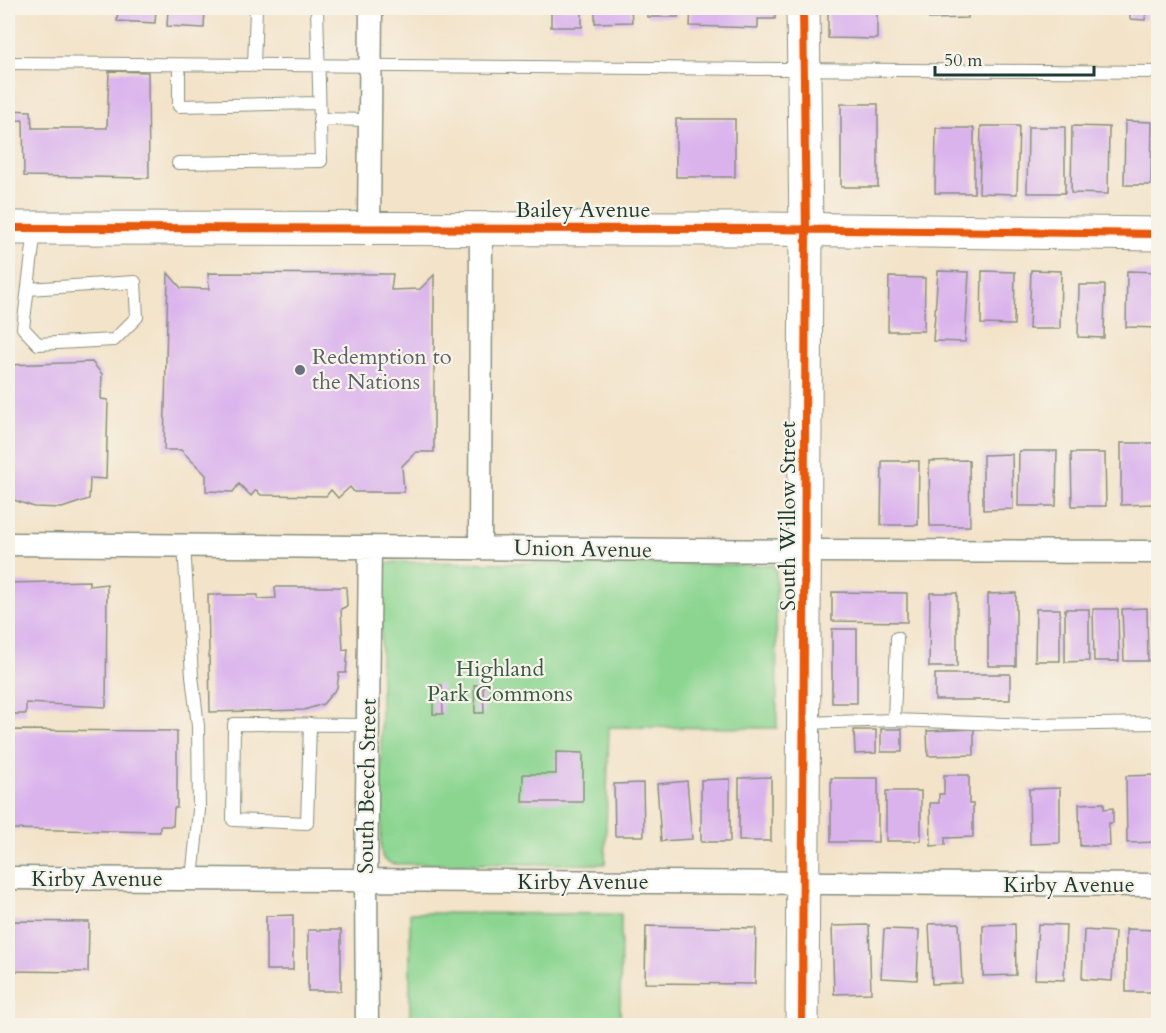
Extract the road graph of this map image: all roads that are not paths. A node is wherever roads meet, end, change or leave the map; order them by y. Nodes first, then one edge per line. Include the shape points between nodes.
1 (256, 8) edge
2 (316, 8) edge
3 (370, 8) edge
4 (803, 8) edge
5 (8, 63) edge
6 (178, 65) junction
7 (254, 66) junction
8 (317, 66) junction
9 (370, 67) junction
10 (804, 68) junction
11 (1158, 72) edge
12 (318, 103) junction
13 (319, 119) junction
14 (370, 120) junction
15 (178, 163) dead end
16 (369, 227) junction
17 (22, 228) edge
18 (481, 228) junction
19 (806, 229) junction
20 (1158, 234) edge
21 (28, 289) junction
22 (8, 544) edge
23 (184, 545) junction
24 (370, 547) junction
25 (480, 548) junction
26 (806, 551) junction
27 (1158, 552) edge
28 (897, 638) dead end
29 (894, 720) junction
30 (805, 723) junction
31 (1158, 723) edge
32 (310, 724) junction
33 (368, 725) junction
34 (8, 878) edge
35 (192, 879) junction
36 (366, 881) junction
37 (802, 884) junction
38 (1158, 885) edge
39 (367, 1026) edge
40 (802, 1026) edge

1 - 7 lane
2 - 8 lane
3 - 9 street
4 - 10 main road, South Willow Street
5 - 6 lane
6 - 7 lane
6 - 12 lane via 179,106
7 - 8 lane
8 - 9 lane
8 - 12 lane
9 - 10 lane
9 - 14 street
10 - 11 lane
10 - 19 main road, South Willow Street
12 - 13 lane
13 - 14 lane
13 - 15 lane via 321,161
14 - 16 street
16 - 17 main road, Bailey Avenue
16 - 18 main road, Bailey Avenue
17 - 21 lane
18 - 19 main road, Bailey Avenue
18 - 25 street
19 - 20 main road, Bailey Avenue
19 - 26 main road, South Willow Street
21 - 21 lane via 23,328 38,344 114,340 137,317 135,282
22 - 23 street, Union Avenue
23 - 24 street, Union Avenue
23 - 35 lane via 198,726 199,810
24 - 25 street, Union Avenue
24 - 33 street, South Beech Street
25 - 26 street, Union Avenue
26 - 27 street, Union Avenue
26 - 30 main road, South Willow Street
28 - 29 lane
29 - 30 lane
29 - 31 lane
30 - 37 main road, South Willow Street
32 - 32 lane via 234,724 233,820 307,823
32 - 33 lane
33 - 36 street, South Beech Street
34 - 35 street, Kirby Avenue
35 - 36 street, Kirby Avenue
36 - 37 street, Kirby Avenue
36 - 39 street, South Beech Street
37 - 38 street, Kirby Avenue
37 - 40 main road, South Willow Street

